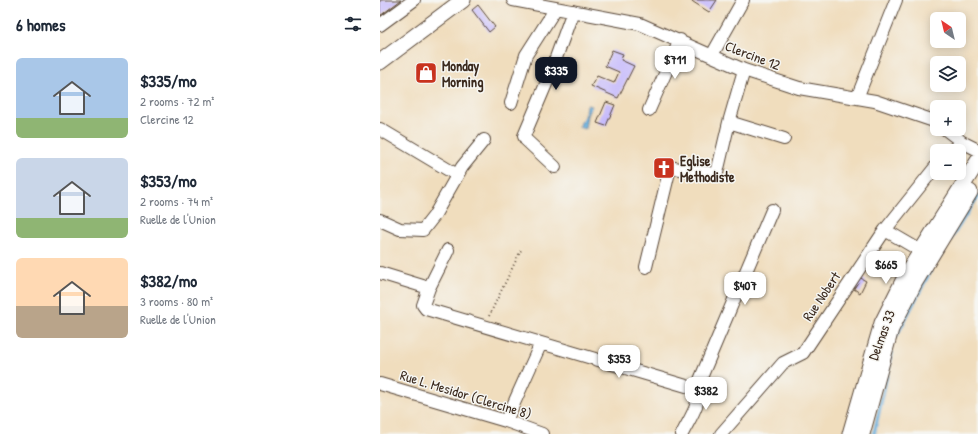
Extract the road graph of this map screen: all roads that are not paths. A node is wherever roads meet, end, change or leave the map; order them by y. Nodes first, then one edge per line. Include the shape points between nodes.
1 (414, 0) edge
2 (463, 0) edge
3 (513, 0) edge
4 (743, 0) edge
5 (896, 0) edge
6 (556, 8) junction
7 (573, 11) junction
8 (380, 25) edge
9 (680, 40) junction
10 (712, 54) junction
11 (380, 62) edge
12 (744, 70) junction
13 (857, 98) junction
14 (511, 103) dead end
15 (649, 110) dead end
16 (930, 120) edge
17 (729, 122) junction
18 (380, 129) edge
19 (955, 136) edge
20 (784, 139) dead end
21 (484, 140) dead end
22 (962, 142) junction
23 (960, 144) edge
24 (978, 150) edge
25 (978, 161) edge
26 (554, 167) dead end
27 (930, 174) edge
28 (457, 175) junction
29 (978, 180) edge
30 (772, 210) dead end
31 (380, 220) edge
32 (885, 230) junction
33 (448, 250) dead end
34 (921, 250) junction
35 (646, 267) dead end
36 (380, 273) edge
37 (428, 288) junction
38 (541, 343) junction
39 (380, 384) edge
40 (697, 387) junction
41 (506, 421) junction
42 (542, 434) edge
43 (682, 434) edge
44 (723, 434) edge
45 (850, 434) edge
46 (862, 434) edge

1 - 8 street
2 - 11 main road
3 - 6 street, Clercine 12
4 - 10 street
5 - 13 street
6 - 7 street, Clercine 12
6 - 14 street via 526,55
7 - 9 street, Clercine 12 via 640,24
7 - 26 street via 524,136
9 - 10 street, Clercine 12
9 - 15 street
10 - 12 street, Clercine 12
12 - 13 street, Clercine 12 via 800,88
12 - 17 street
13 - 16 street, Clercine 12 via 875,101
17 - 20 street
17 - 35 street via 717,173 674,168 670,170
18 - 28 street
19 - 22 street
21 - 28 street
22 - 23 street
22 - 24 street
25 - 34 main road, Delmas 33
27 - 32 street, Rue Nobert
28 - 31 street via 423,230 400,229
29 - 46 main road, Delmas 33 via 915,282 891,329
30 - 40 street
32 - 34 street
32 - 44 street, Rue Nobert via 803,353 782,362
33 - 37 street
34 - 45 main road, Delmas 33 via 882,323
36 - 37 street
37 - 38 street via 423,304 426,309
38 - 40 street via 693,388
38 - 41 street
39 - 41 street, Rue L. Mesidor (Clercine 8)
40 - 43 street via 698,399
41 - 42 street, Rue L. Mesidor (Clercine 8)

